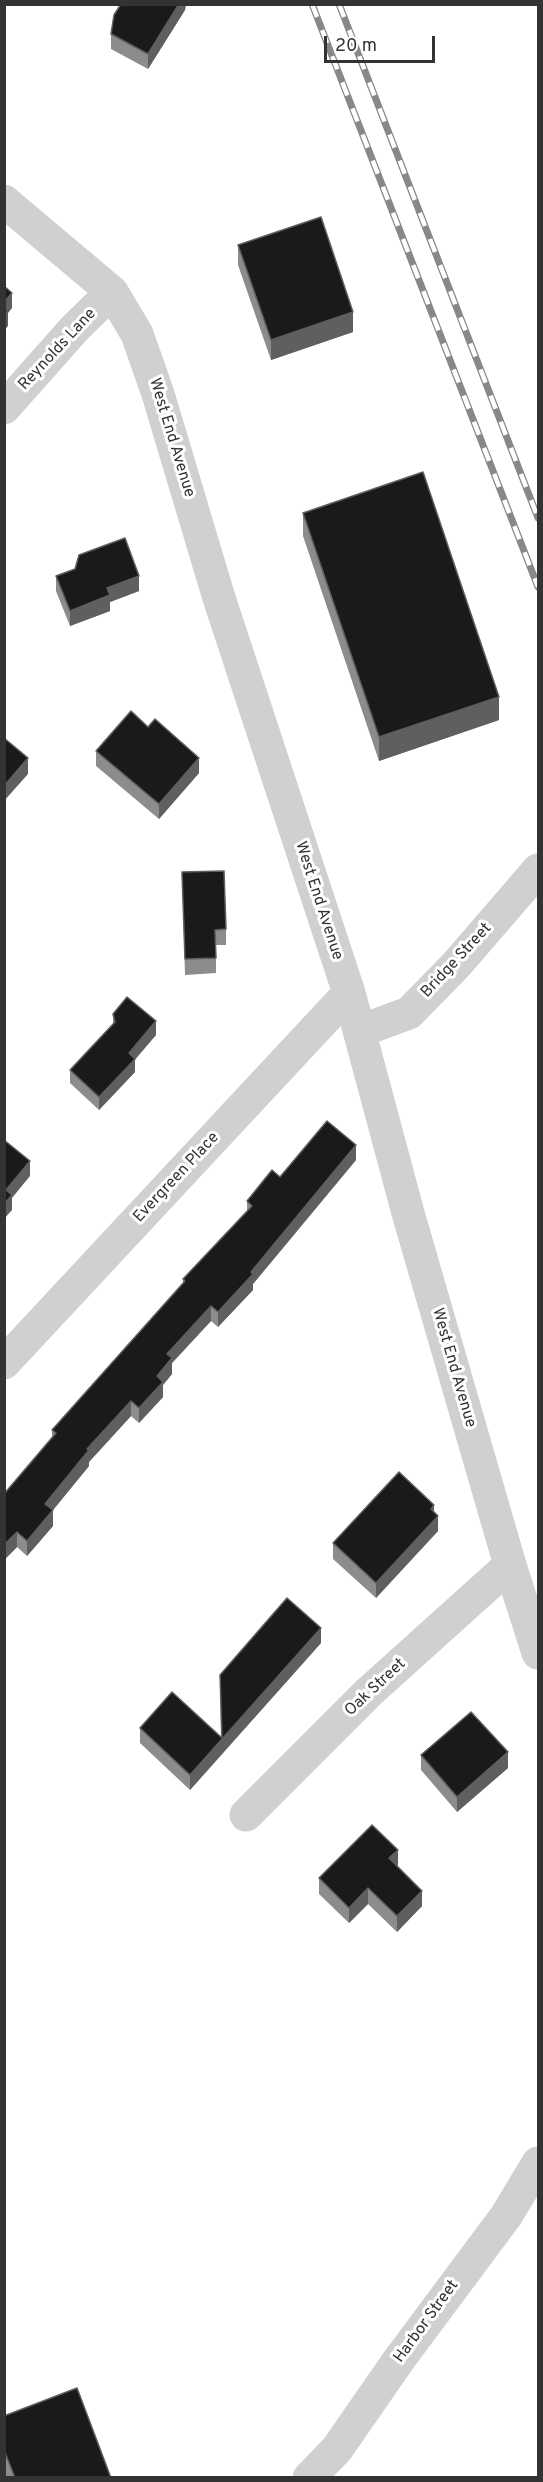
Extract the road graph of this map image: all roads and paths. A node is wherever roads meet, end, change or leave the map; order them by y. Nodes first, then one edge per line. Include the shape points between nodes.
1 (4, 201) edge
2 (112, 292) junction
3 (4, 408) edge
4 (538, 870) edge
5 (349, 993) junction
6 (360, 1031) junction
7 (4, 1363) edge
8 (510, 1565) junction
9 (538, 1653) edge
10 (246, 1815) dead end
11 (538, 2163) edge
12 (309, 2478) edge

1 - 2 street, West End Avenue
2 - 3 street, Reynolds Lane
2 - 5 street, West End Avenue via 137,334 158,394 219,598
4 - 6 street, Bridge Street via 456,965 408,1013
5 - 6 street, West End Avenue
5 - 7 street, Evergreen Place
6 - 8 street, West End Avenue via 408,1213
8 - 9 street, West End Avenue
8 - 10 street, Oak Street via 369,1692
11 - 12 street, Harbor Street via 506,2216 337,2449

